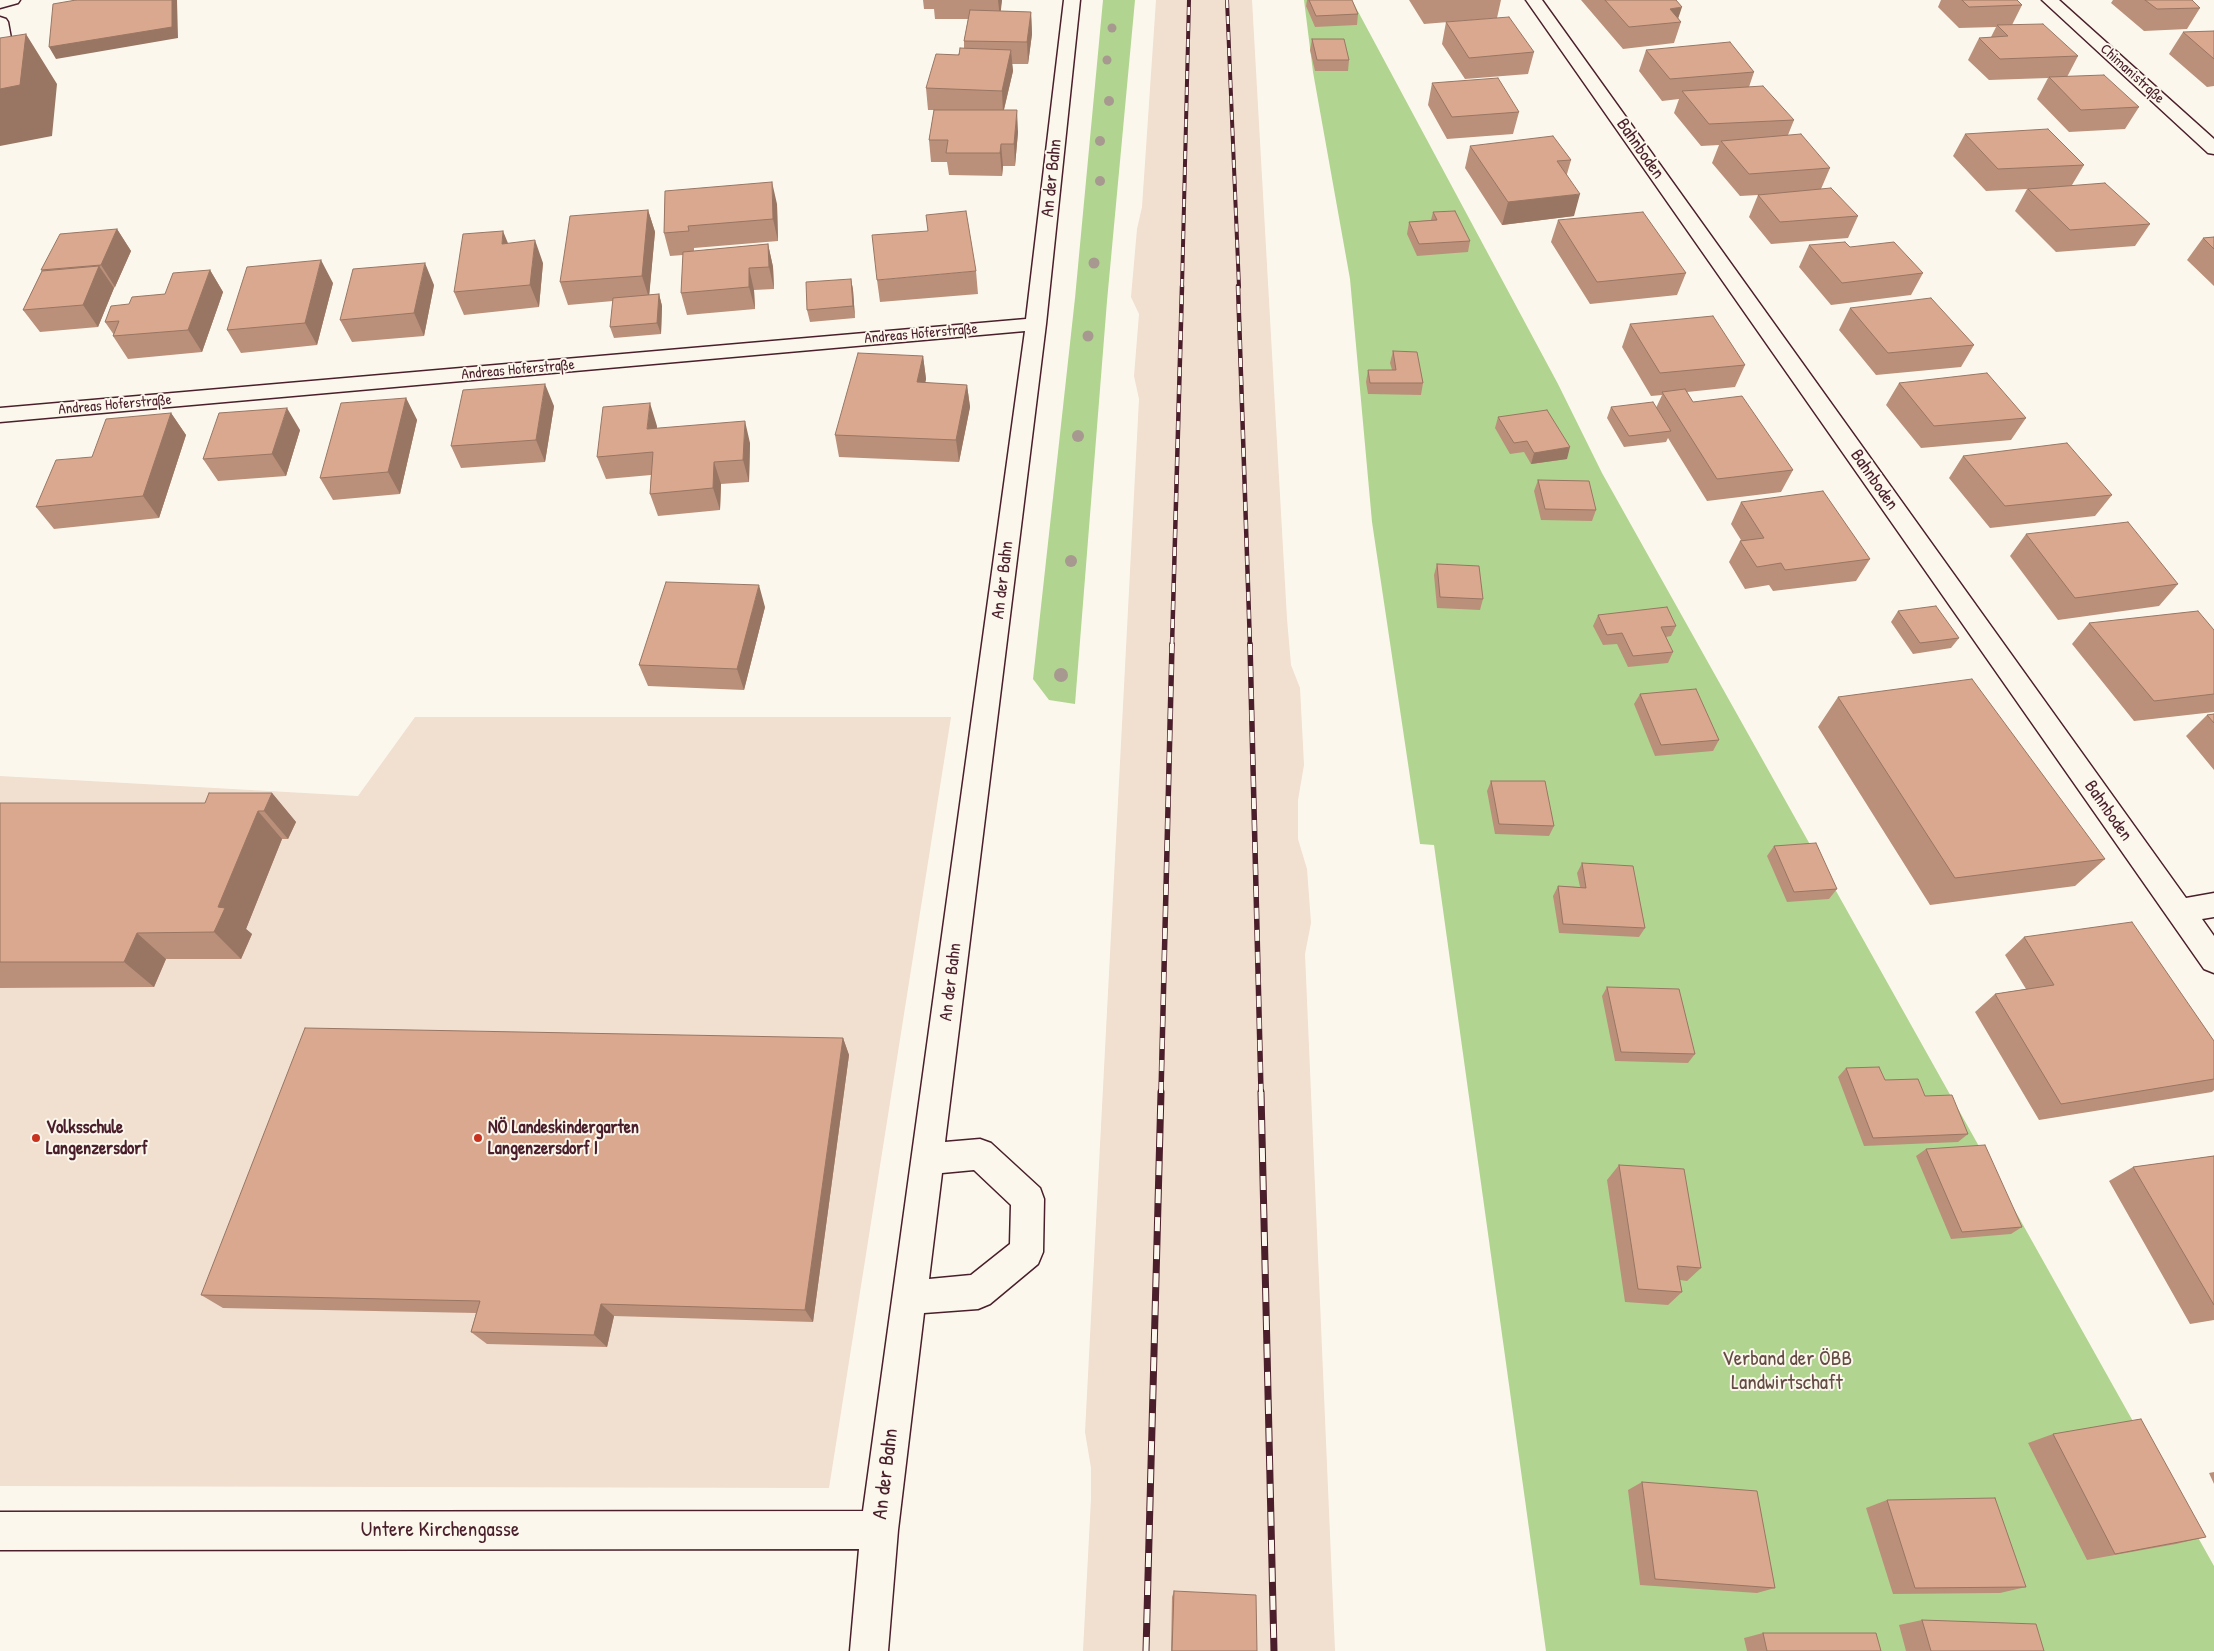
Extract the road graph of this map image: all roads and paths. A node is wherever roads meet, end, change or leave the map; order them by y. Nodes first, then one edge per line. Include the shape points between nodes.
1 (12, 0) edge
2 (1072, 0) edge
3 (1534, 0) edge
4 (2050, 0) edge
5 (0, 3) edge
6 (0, 22) edge
7 (7, 60) edge
8 (2214, 149) edge
9 (1036, 324) junction
10 (0, 415) edge
11 (2214, 905) edge
12 (2180, 911) junction
13 (2214, 960) edge
14 (928, 1159) junction
15 (909, 1297) junction
16 (0, 1530) edge
17 (879, 1530) junction
18 (869, 1651) edge

1 - 5 street
2 - 9 street, An der Bahn
3 - 12 street, Bahnboden
4 - 8 street, Chimanistraße
6 - 7 street
9 - 10 street, Andreas Hoferstraße
9 - 14 street, An der Bahn
11 - 12 street
12 - 13 street, Bahnboden
14 - 15 street, An der Bahn
14 - 15 street via 980,1154 1028,1198 1026,1252 978,1292
15 - 17 street, An der Bahn
16 - 17 street, Untere Kirchengasse
17 - 18 street, An der Bahn

